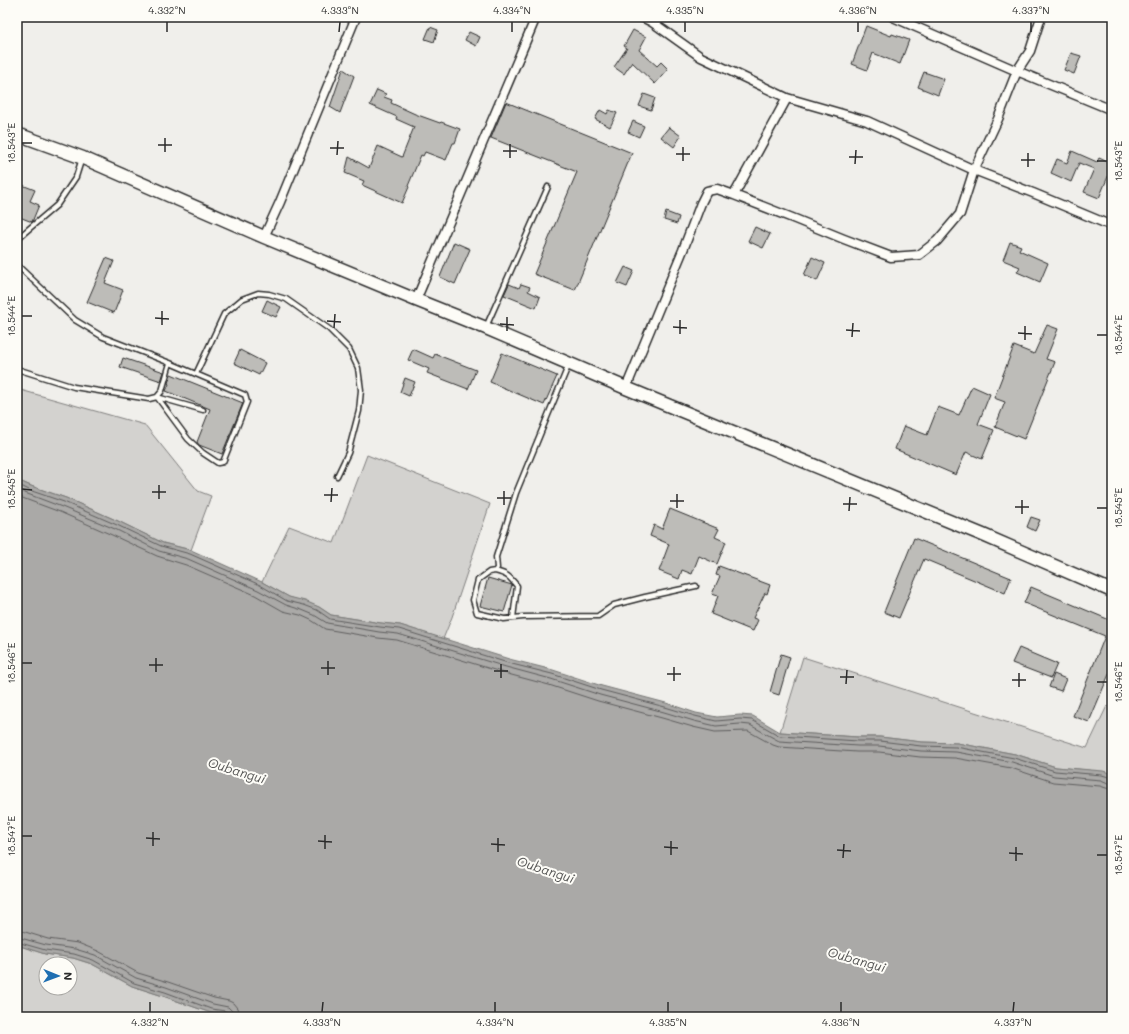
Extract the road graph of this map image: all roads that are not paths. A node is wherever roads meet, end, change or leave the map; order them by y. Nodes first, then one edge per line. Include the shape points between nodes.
1 (356, 17) edge
2 (536, 17) edge
3 (642, 17) edge
4 (893, 17) edge
5 (1041, 17) edge
6 (1018, 71) junction
7 (787, 98) junction
8 (1112, 110) edge
9 (17, 134) edge
10 (83, 158) junction
11 (974, 170) junction
12 (548, 187) dead end
13 (734, 195) junction
14 (1112, 226) edge
15 (264, 237) junction
16 (17, 239) edge
17 (17, 265) edge
18 (416, 300) junction
19 (486, 328) junction
20 (170, 363) junction
21 (570, 364) junction
22 (17, 369) edge
23 (196, 374) junction
24 (626, 388) junction
25 (156, 397) junction
26 (204, 410) dead end
27 (337, 476) dead end
28 (495, 571) junction
29 (696, 586) dead end
30 (1112, 591) edge
31 (513, 618) junction

1 - 15 street
2 - 18 street
3 - 7 street via 701,57
4 - 6 street
5 - 6 street via 1030,51
6 - 8 street
6 - 11 street
7 - 11 street via 867,121
7 - 13 street
9 - 10 street
10 - 15 street
10 - 16 lane via 76,177 57,205
11 - 13 street via 960,214 937,241 919,255 891,256
11 - 14 street
12 - 19 lane
13 - 24 street via 717,189 708,191 701,203
15 - 18 street
17 - 20 lane via 75,320 103,337
18 - 19 street
19 - 21 street
20 - 23 lane
20 - 25 lane via 162,391
21 - 24 street
21 - 28 lane via 516,493 496,557
22 - 25 lane via 74,387 149,399
23 - 25 lane via 245,395 247,399 223,462 218,463 203,453
23 - 27 lane via 224,314 242,299 258,293 286,299 329,329 349,349 358,368 361,390 359,411 348,453
24 - 30 street
25 - 26 lane
28 - 31 lane via 510,576 517,586
28 - 31 lane via 478,580 473,600 477,613 504,619
29 - 31 lane via 614,605 598,616

